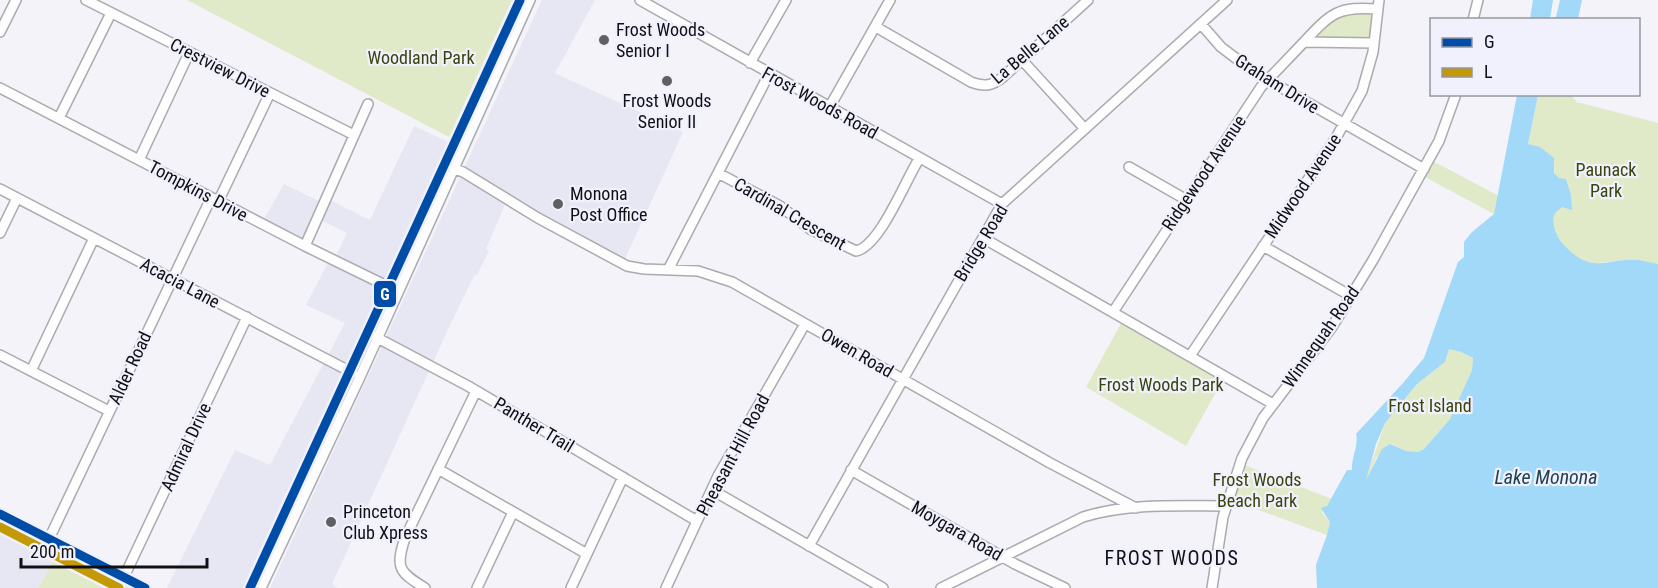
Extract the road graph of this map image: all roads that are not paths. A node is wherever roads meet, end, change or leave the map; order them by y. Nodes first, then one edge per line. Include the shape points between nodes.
1 (16, 0) edge
2 (86, 0) edge
3 (520, 0) edge
4 (530, 0) edge
5 (640, 0) edge
6 (786, 0) edge
7 (890, 0) edge
8 (1088, 0) edge
9 (1227, 0) edge
10 (1478, 0) edge
11 (1378, 4) edge
12 (111, 13) junction
13 (1474, 18) edge
14 (1201, 24) junction
15 (876, 27) junction
16 (0, 32) edge
17 (1304, 42) junction
18 (1374, 43) junction
19 (189, 53) junction
20 (1022, 60) junction
21 (750, 63) junction
22 (769, 74) junction
23 (1266, 80) junction
24 (0, 88) edge
25 (270, 93) junction
26 (1455, 96) edge
27 (368, 104) dead end
28 (829, 108) junction
29 (59, 118) junction
30 (1344, 124) junction
31 (1085, 129) junction
32 (354, 135) junction
33 (919, 159) junction
34 (139, 160) junction
35 (1129, 167) dead end
36 (451, 168) junction
37 (1424, 170) junction
38 (718, 173) junction
39 (0, 189) edge
40 (17, 198) junction
41 (1185, 199) junction
42 (214, 200) junction
43 (1002, 204) junction
44 (0, 233) edge
45 (94, 238) junction
46 (983, 238) junction
47 (305, 246) junction
48 (1263, 246) junction
49 (668, 270) junction
50 (172, 279) junction
51 (388, 286) junction
52 (398, 291) junction
53 (1351, 296) junction
54 (1113, 312) junction
55 (247, 317) junction
56 (805, 324) junction
57 (368, 333) junction
58 (377, 338) junction
59 (0, 355) edge
60 (1190, 356) junction
61 (349, 370) junction
62 (31, 371) junction
63 (360, 377) junction
64 (903, 380) junction
65 (476, 391) junction
66 (1273, 404) junction
67 (109, 411) junction
68 (438, 469) junction
69 (851, 470) junction
70 (623, 477) junction
71 (712, 490) junction
72 (1117, 499) junction
73 (1226, 506) junction
74 (1136, 508) junction
75 (513, 512) junction
76 (1101, 512) junction
77 (0, 513) edge
78 (698, 521) junction
79 (49, 539) junction
80 (809, 546) junction
81 (587, 554) junction
82 (1004, 557) junction
83 (123, 577) junction
84 (145, 588) edge
85 (250, 588) edge
86 (261, 588) edge
87 (425, 588) edge
88 (477, 588) edge
89 (571, 588) edge
90 (666, 588) edge
91 (883, 588) edge
92 (941, 588) edge
93 (1065, 588) edge
94 (1212, 588) edge

1 - 16 street
2 - 12 street, Crestview Drive
3 - 36 street
4 - 36 street
5 - 21 street, Frost Woods Road
6 - 21 street
7 - 15 street
8 - 20 street, La Belle Lane
9 - 14 street, Bridge Road
10 - 13 street
11 - 17 street, Ridgewood Avenue via 1336,12
11 - 18 street, Midwood Avenue
12 - 19 street, Crestview Drive
12 - 29 street
14 - 23 street, Graham Drive via 1221,47
14 - 31 street, Bridge Road
15 - 20 street, La Belle Lane via 983,86 995,84
15 - 28 street
17 - 18 street
17 - 23 street, Ridgewood Avenue
18 - 30 street, Midwood Avenue via 1362,92
19 - 25 street, Crestview Drive
19 - 34 street
20 - 31 street
21 - 22 street, Frost Woods Road
22 - 28 street, Frost Woods Road
22 - 38 street
23 - 30 street, Graham Drive
23 - 41 street, Ridgewood Avenue
24 - 29 street, Tompkins Drive
25 - 32 street, Crestview Drive
25 - 42 street, Alder Road
26 - 37 street, Winnequah Road
27 - 32 street
28 - 33 street, Frost Woods Road
29 - 34 street, Tompkins Drive
30 - 37 street, Graham Drive
30 - 48 street, Midwood Avenue
31 - 43 street, Bridge Road
32 - 47 street
33 - 38 street, Cardinal Crescent via 873,240 856,251 814,231 780,206
33 - 43 street, Frost Woods Road
34 - 42 street, Tompkins Drive
35 - 41 street
36 - 49 street, Owen Road via 627,266
36 - 51 street
36 - 52 street
37 - 53 street, Winnequah Road
38 - 49 street
39 - 40 street, Acacia Lane
40 - 44 street
40 - 45 street, Acacia Lane
41 - 54 street, Ridgewood Avenue
42 - 47 street, Tompkins Drive
42 - 50 street, Alder Road
43 - 46 street, Bridge Road
45 - 50 street, Acacia Lane
45 - 62 street
46 - 54 street
46 - 64 street, Bridge Road
47 - 51 street, Tompkins Drive
48 - 53 street
48 - 60 street, Midwood Avenue
49 - 56 street, Owen Road via 698,271 720,277
50 - 55 street, Acacia Lane
50 - 67 street, Alder Road
51 - 52 street, Tompkins Drive
51 - 57 street
52 - 58 street
53 - 66 street, Winnequah Road
54 - 60 street
55 - 61 street, Acacia Lane
55 - 83 street, Admiral Drive
56 - 64 street, Owen Road
56 - 71 street, Pheasant Hill Road
57 - 58 street, Panther Trail
57 - 61 street
58 - 63 street
58 - 65 street, Panther Trail
59 - 62 street
60 - 66 street
61 - 63 street, Acacia Lane
61 - 85 street
62 - 67 street
63 - 86 street
64 - 69 street, Bridge Road
64 - 72 street, Owen Road
65 - 68 street
65 - 70 street, Panther Trail
66 - 73 street, Winnequah Road via 1242,458
67 - 79 street, Alder Road
68 - 75 street
68 - 87 street via 399,557 401,568
69 - 80 street, Bridge Road
69 - 82 street, Moygara Road
70 - 78 street, Panther Trail
70 - 81 street
71 - 78 street, Pheasant Hill Road
71 - 80 street
72 - 74 street, Owen Road
72 - 76 street
73 - 74 street, Owen Road
73 - 94 street, Winnequah Road
74 - 76 street
75 - 81 street
75 - 88 street
76 - 82 street via 1083,517
77 - 79 street
78 - 90 street, Pheasant Hill Road
79 - 83 street
80 - 91 street
81 - 89 street
82 - 92 street
82 - 93 street, Moygara Road
83 - 84 street

